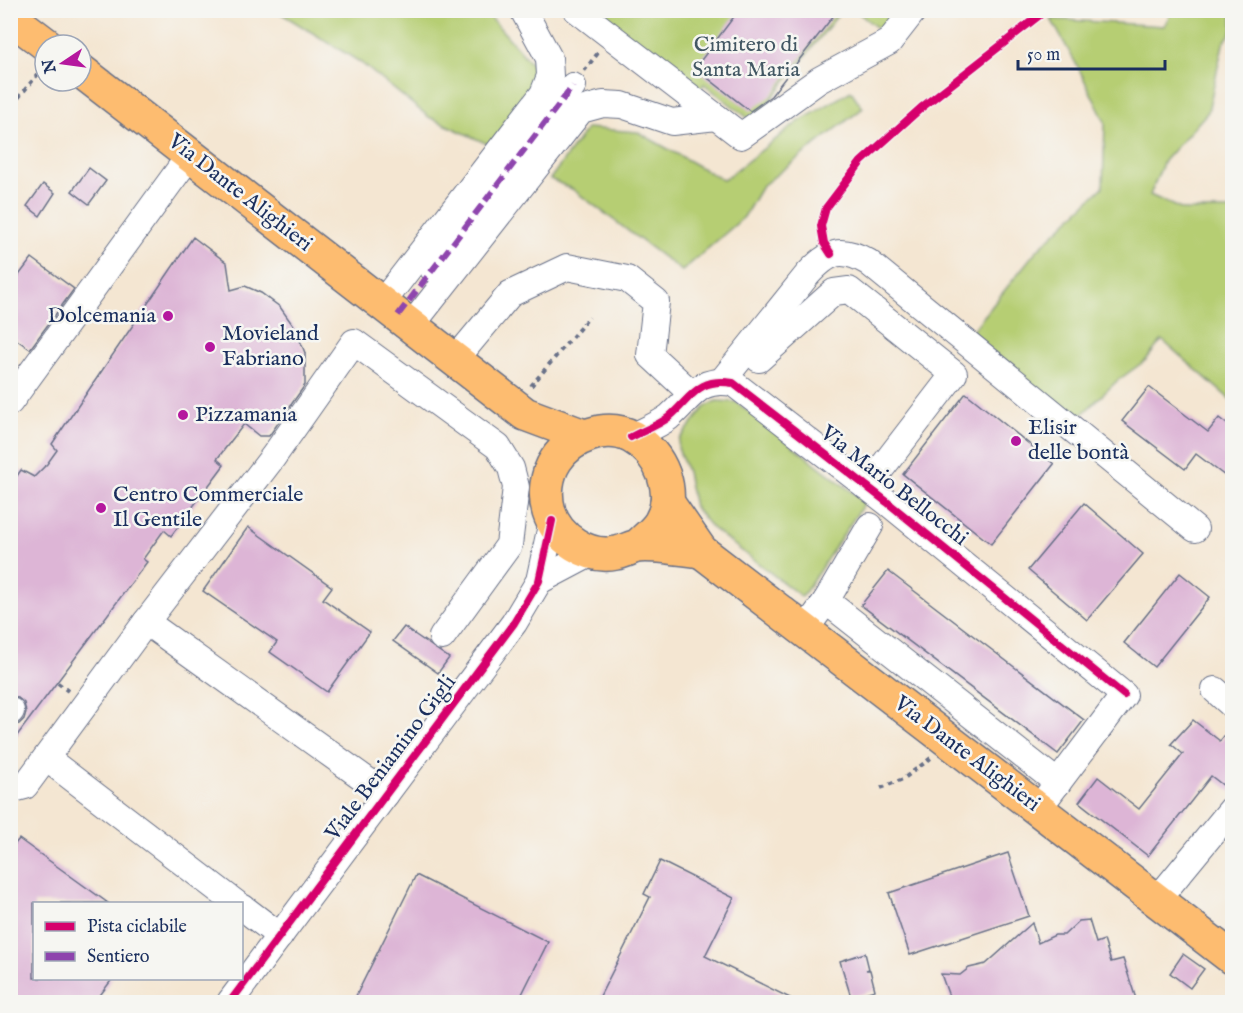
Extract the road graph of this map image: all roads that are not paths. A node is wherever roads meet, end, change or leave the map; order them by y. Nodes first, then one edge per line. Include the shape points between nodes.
1 (523, 10) edge
2 (577, 10) edge
3 (914, 10) edge
4 (10, 17) edge
5 (33, 34) edge
6 (93, 80) edge
7 (573, 86) road end
8 (716, 117) junction
9 (190, 155) junction
10 (397, 314) junction
11 (759, 359) dead end
12 (455, 360) junction
13 (722, 381) junction
14 (691, 393) junction
15 (10, 402) edge
16 (525, 404) junction
17 (584, 436) junction
18 (643, 446) junction
19 (550, 468) junction
20 (867, 487) junction
21 (667, 502) junction
22 (552, 521) junction
23 (870, 526) dead end
24 (1195, 529) dead end
25 (638, 546) junction
26 (701, 550) junction
27 (592, 553) junction
28 (539, 581) junction
29 (826, 600) junction
30 (146, 622) junction
31 (805, 630) junction
32 (442, 637) dead end
33 (46, 758) junction
34 (1058, 783) junction
35 (10, 790) edge
36 (386, 794) junction
37 (1038, 809) junction
38 (1233, 809) edge
39 (1157, 900) junction
40 (232, 902) edge
41 (243, 910) edge
42 (280, 936) junction
43 (1233, 958) edge
44 (230, 1002) edge

1 - 10 street via 549,58 550,76 543,94
2 - 8 street
3 - 8 street via 889,42 819,80 741,136
4 - 5 main road
6 - 9 main road, Via Dante Alighieri
7 - 10 street
8 - 10 street via 672,122 622,105 603,104 581,110
9 - 10 main road, Via Dante Alighieri
9 - 15 street
10 - 12 main road, Via Dante Alighieri
11 - 20 street via 834,292 849,290 954,374
12 - 14 street via 510,294 567,267 627,279 656,302 650,354
12 - 16 main road, Via Dante Alighieri
13 - 14 street
13 - 20 street, Via Mario Bellocchi via 734,383
13 - 24 street via 823,259 842,252 855,255
14 - 18 street
16 - 17 main road, Via Dante Alighieri
16 - 19 main road, Via Dante Alighieri
17 - 18 main road, Via Dante Alighieri via 606,432
17 - 19 main road via 562,450
18 - 21 main road, Via Dante Alighieri via 667,481
19 - 22 main road via 545,498
20 - 34 street, Via Mario Bellocchi via 1124,695
21 - 25 main road via 660,523
21 - 26 main road, Via Dante Alighieri
22 - 27 main road via 568,541
22 - 28 street, Viale Beniamino Gigli
23 - 29 street
25 - 26 main road
25 - 27 main road via 615,554
26 - 31 main road, Via Dante Alighieri
27 - 28 street
28 - 36 street, Viale Beniamino Gigli via 514,623
29 - 31 street
29 - 34 street
30 - 32 street via 273,457 354,342 498,447 512,468 516,487 509,545
30 - 33 street
30 - 36 street
31 - 37 main road, Via Dante Alighieri
33 - 35 street via 25,786
33 - 40 street
34 - 37 street, Via Mario Bellocchi
36 - 42 street, Viale Beniamino Gigli
37 - 39 main road, Via Dante Alighieri
38 - 39 street
39 - 43 main road, Via Dante Alighieri
41 - 42 street
42 - 44 street, Viale Beniamino Gigli

